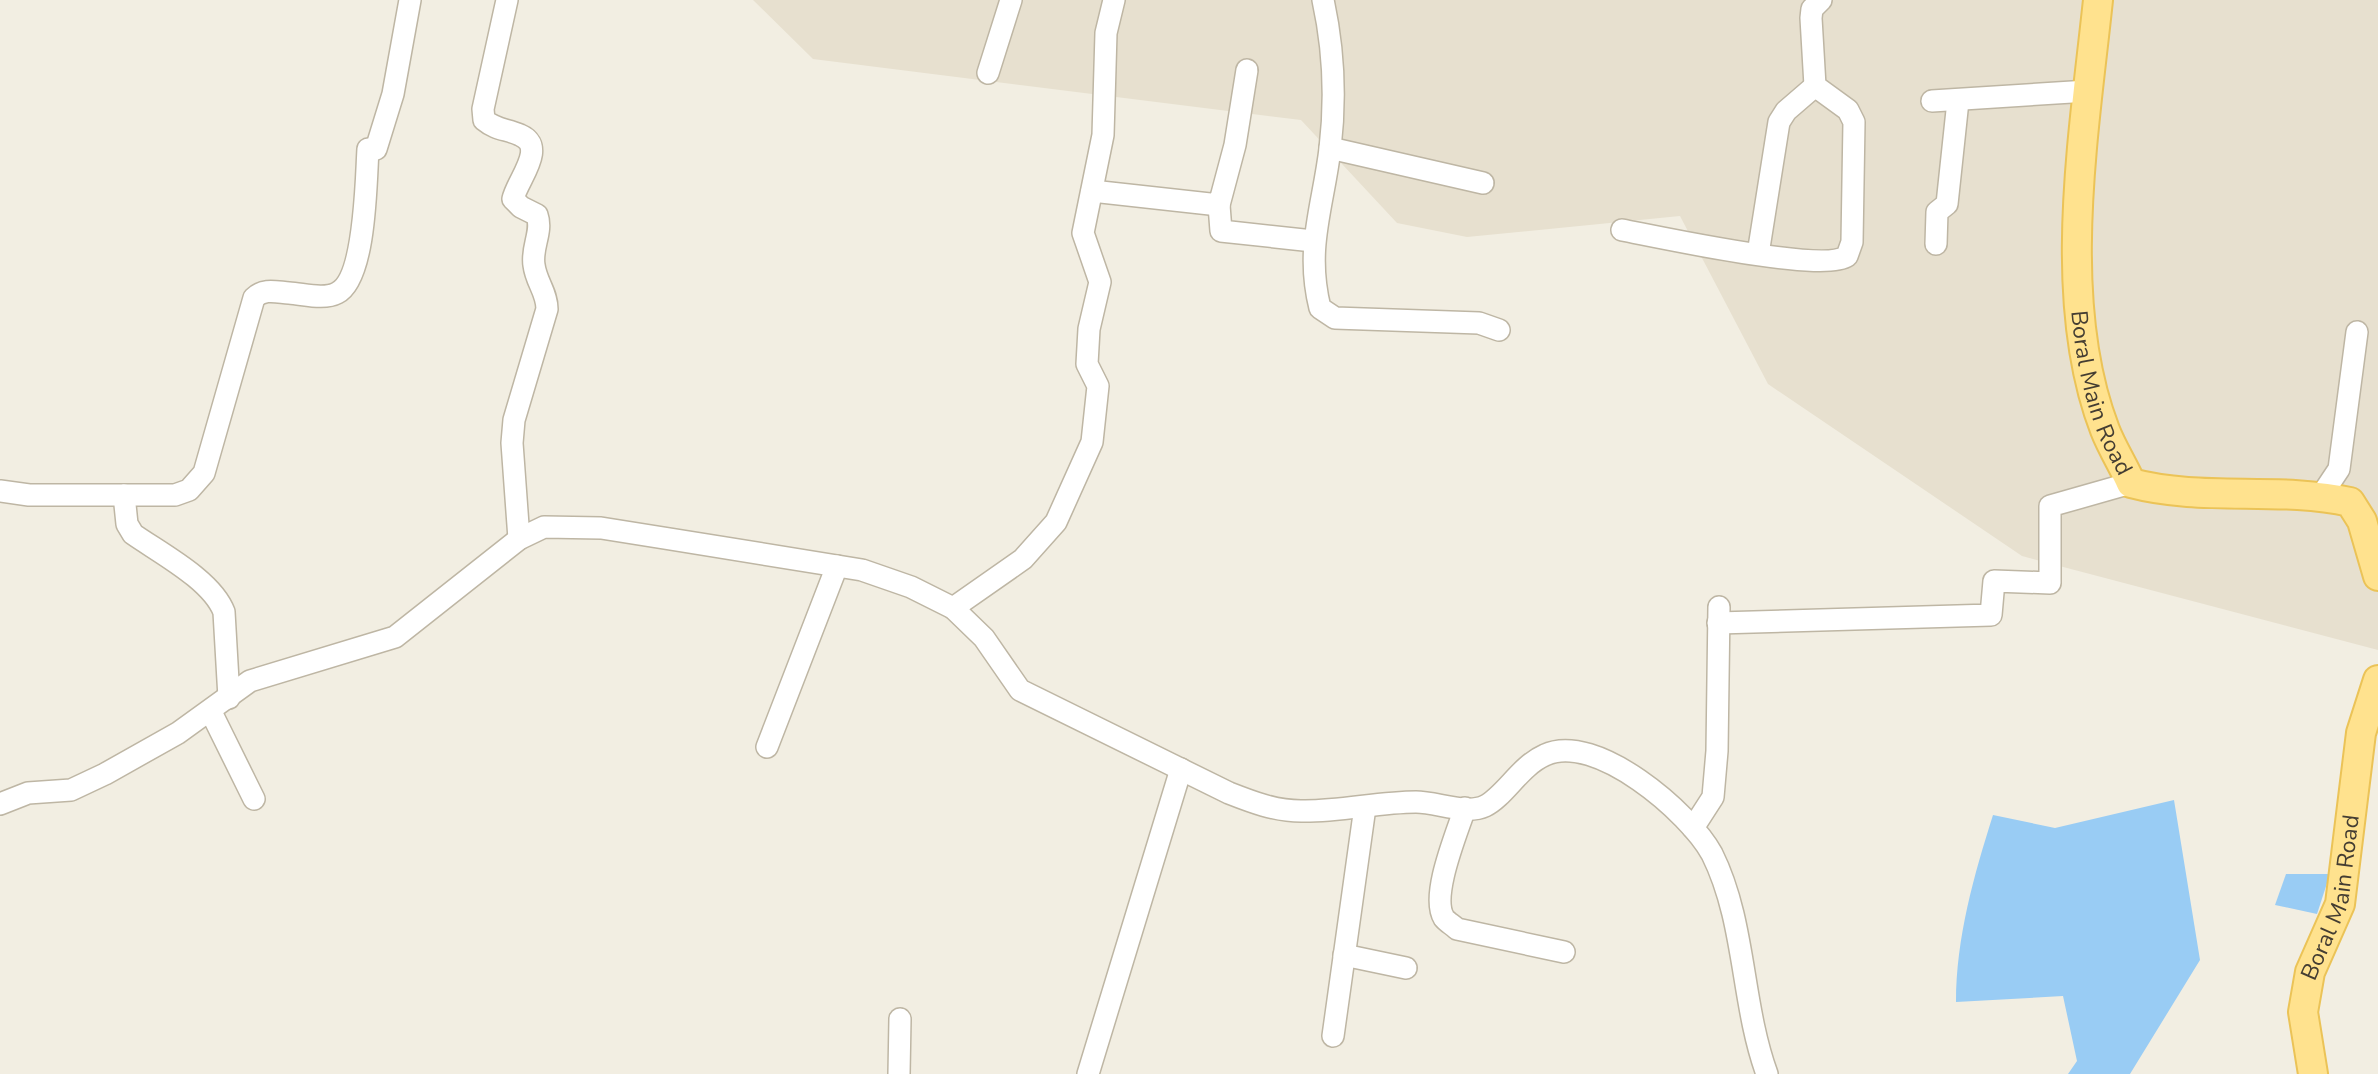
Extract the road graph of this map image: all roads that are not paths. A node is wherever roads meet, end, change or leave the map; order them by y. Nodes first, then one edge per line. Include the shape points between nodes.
1 (410, 0) edge
2 (507, 0) edge
3 (1011, 0) edge
4 (1114, 0) edge
5 (1323, 0) edge
6 (1821, 0) edge
7 (2098, 0) edge
8 (1247, 70) dead end
9 (988, 73) dead end
10 (1815, 86) junction
11 (2088, 91) junction
12 (1932, 101) dead end
13 (1958, 101) junction
14 (1330, 148) junction
15 (1483, 183) dead end
16 (1092, 191) junction
17 (1219, 205) junction
18 (1622, 230) dead end
19 (1313, 241) junction
20 (1936, 244) dead end
21 (1758, 254) junction
22 (1499, 330) dead end
23 (2357, 332) dead end
24 (2131, 483) junction
25 (0, 491) edge
26 (124, 495) junction
27 (2320, 496) junction
28 (519, 539) junction
29 (836, 566) junction
30 (2378, 576) edge
31 (953, 608) junction
32 (2378, 680) edge
33 (229, 698) junction
34 (211, 712) junction
35 (767, 747) dead end
36 (1181, 769) junction
37 (254, 799) dead end
38 (0, 804) edge
39 (1365, 807) junction
40 (1465, 808) junction
41 (1693, 828) junction
42 (1564, 952) dead end
43 (1344, 954) junction
44 (1406, 968) dead end
45 (900, 1019) dead end
46 (1332, 1036) dead end
47 (899, 1074) edge
48 (1088, 1074) edge
49 (1767, 1074) edge
50 (2313, 1074) edge

1 - 26 street via 393,93 372,149 351,278 344,289 328,297 259,293 248,312 204,473 189,490 175,495
2 - 28 street via 484,120 493,128 523,136 532,145 533,156 513,199 537,215 540,224 534,265 547,295 547,309 514,420
3 - 9 street
4 - 16 street via 1105,33 1103,135
5 - 14 street via 1334,67
6 - 10 street via 1811,18
7 - 11 main road, Boral Main Road
8 - 17 street
10 - 21 street via 1779,122
10 - 21 street via 1847,110 1854,122 1850,251 1842,259 1825,261
11 - 13 street
11 - 24 main road, Boral Main Road via 2078,290 2089,370 2105,429
12 - 13 street
13 - 20 street via 1947,204 1937,212
14 - 15 street
14 - 19 street
16 - 17 street
16 - 31 street via 1083,233 1100,282 1089,329 1087,364 1098,386 1092,442 1056,523 1023,559
17 - 19 street via 1221,231
18 - 21 street
19 - 22 street via 1317,296 1328,316 1479,323
23 - 27 street via 2339,469
24 - 27 main road, Boral Main Road via 2163,492
24 - 41 street via 2050,506 2050,583 1994,581 1990,615 1718,615 1713,797
25 - 26 street
26 - 33 street via 127,524 133,534 220,600
27 - 30 main road, Boral Main Road via 2350,502 2362,521
28 - 29 street via 544,527 601,528
28 - 33 street via 395,637 261,677
29 - 31 street via 911,587
29 - 35 street
31 - 36 street via 984,638 1020,690
32 - 50 main road, Boral Main Road via 2361,733 2340,904 2310,972 2303,1012
33 - 34 street
34 - 37 street
34 - 38 street via 71,790 28,793
36 - 39 street via 1263,806 1299,811
36 - 48 street
39 - 40 street via 1414,802
39 - 43 street
40 - 41 street via 1485,806 1526,767 1547,754 1567,751 1608,760 1655,793
40 - 42 street via 1441,886 1445,918 1457,929
41 - 49 street via 1711,853 1732,903 1756,1044
43 - 44 street
43 - 46 street
45 - 47 street

